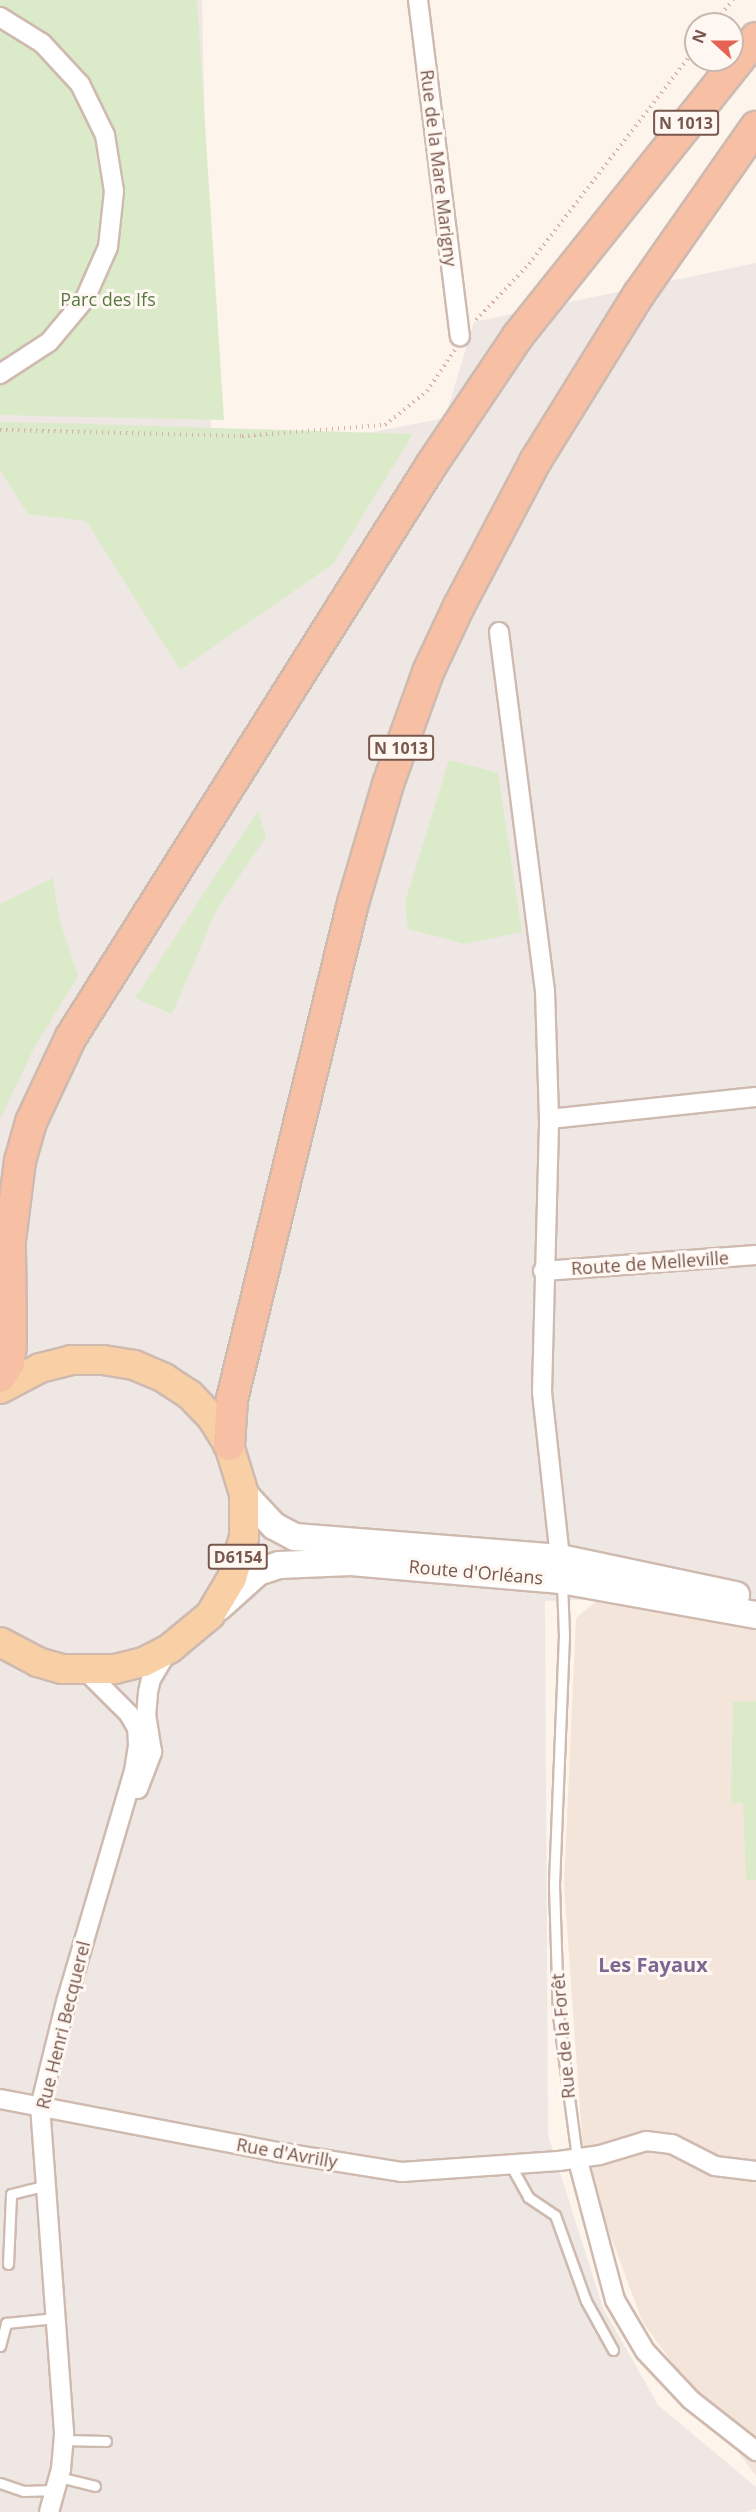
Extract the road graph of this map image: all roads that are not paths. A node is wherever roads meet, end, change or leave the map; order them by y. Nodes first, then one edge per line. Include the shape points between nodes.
1 (418, 0) edge
2 (0, 17) edge
3 (756, 38) edge
4 (756, 127) edge
5 (460, 336) road end
6 (0, 374) edge
7 (499, 632) dead end
8 (756, 1097) edge
9 (549, 1119) junction
10 (756, 1255) edge
11 (543, 1271) junction
12 (0, 1377) edge
13 (0, 1389) edge
14 (229, 1445) junction
15 (244, 1494) junction
16 (561, 1569) junction
17 (756, 1601) edge
18 (210, 1615) junction
19 (756, 1616) edge
20 (0, 1642) edge
21 (170, 1650) junction
22 (86, 1671) junction
23 (117, 1823) junction
24 (0, 2099) edge
25 (40, 2107) junction
26 (577, 2157) junction
27 (510, 2164) junction
28 (756, 2171) edge
29 (46, 2185) junction
30 (8, 2264) dead end
31 (56, 2318) junction
32 (0, 2346) edge
33 (613, 2350) dead end
34 (63, 2440) junction
35 (106, 2440) dead end
36 (756, 2451) edge
37 (0, 2482) edge
38 (57, 2484) junction
39 (95, 2486) dead end
40 (49, 2512) edge

1 - 5 street, Rue de la Mare Marigny
2 - 6 street via 42,43 80,84 105,135 114,191 108,247 85,298 49,342
3 - 12 highway, N 1013 via 518,336 413,493 71,1037 32,1122 20,1161 11,1230 11,1344 9,1363
4 - 14 highway, N 1013 via 639,294 536,460 428,672 388,784 354,903 232,1399
7 - 9 street via 545,991
8 - 9 street
9 - 11 street
10 - 11 street, Route de Melleville
11 - 16 street via 543,1392
13 - 14 main road via 40,1368 71,1360 134,1365 164,1377 190,1395 212,1418
14 - 15 main road, D6154
15 - 16 main road, Route d'Orléans / D6154 via 274,1527 295,1537
15 - 18 main road, D6154 via 244,1537 236,1568
16 - 17 main road, Route d'Orléans / D6154 via 695,1583
16 - 18 main road, Route d'Orléans / D6154 via 484,1570 301,1562 258,1572
16 - 19 main road, Route d'Orléans / D6154
16 - 26 lane, Rue de la Forêt via 564,1635 554,1885 559,2025
18 - 21 main road
20 - 22 main road via 38,1662
21 - 22 main road via 115,1669
21 - 23 street via 151,1679 148,1692 150,1761 130,1808
22 - 23 street, Rue Henri Becquerel via 120,1702 136,1728 134,1772
23 - 25 street, Rue Henri Becquerel
24 - 25 street, Rue d'Avrilly
25 - 27 street, Rue d'Avrilly via 402,2172
25 - 29 street, Rue Henri Becquerel
26 - 27 street, Rue d'Avrilly
26 - 28 street, Rue d'Avrilly via 600,2155 646,2141 672,2144 715,2166
26 - 36 street, Rue de la Forêt via 615,2301 645,2351 691,2400
27 - 33 lane via 528,2198 555,2215 586,2301
29 - 30 lane via 11,2194
29 - 31 street, Rue Henri Becquerel
31 - 32 lane via 6,2323
31 - 34 street, Rue Henri Becquerel
34 - 35 lane
34 - 38 street, Rue Henri Becquerel
37 - 38 lane via 22,2491
38 - 39 lane
38 - 40 street, Rue Henri Becquerel

